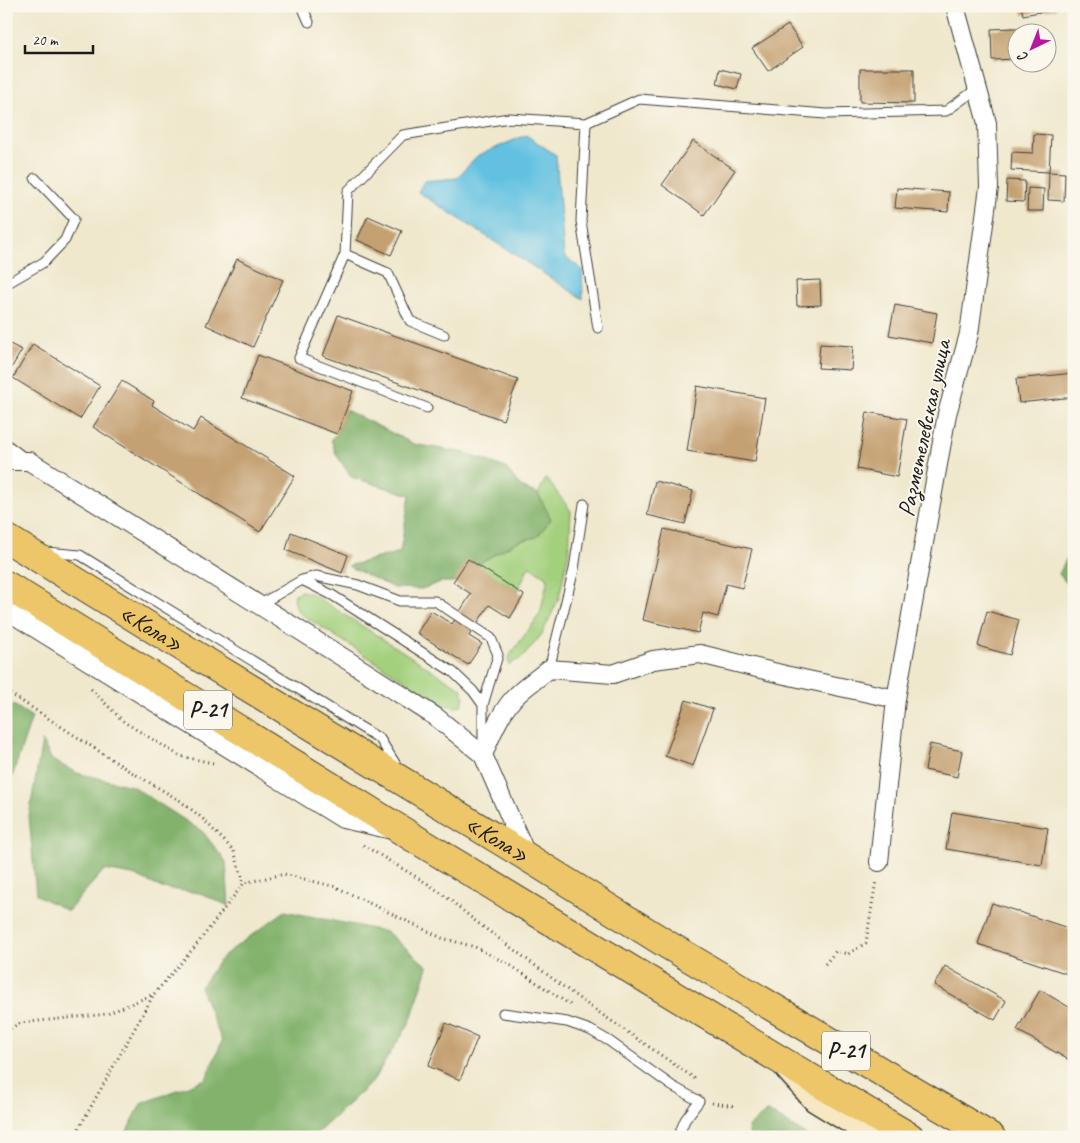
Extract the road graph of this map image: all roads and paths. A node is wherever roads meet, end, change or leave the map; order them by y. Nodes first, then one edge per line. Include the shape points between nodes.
1 (302, 6) edge
2 (955, 6) edge
3 (309, 22) dead end
4 (978, 88) junction
5 (586, 123) junction
6 (35, 178) dead end
7 (345, 254) junction
8 (6, 284) edge
9 (598, 328) dead end
10 (444, 335) dead end
11 (427, 408) dead end
12 (6, 444) edge
13 (6, 461) edge
14 (29, 461) junction
15 (584, 504) dead end
16 (16, 544) edge
17 (302, 580) junction
18 (6, 585) edge
19 (259, 605) junction
20 (6, 610) edge
21 (549, 669) junction
22 (91, 688) dead end
23 (6, 691) edge
24 (896, 699) junction
25 (483, 705) junction
26 (483, 754) junction
27 (217, 764) dead end
28 (409, 835) junction
29 (361, 844) dead end
30 (527, 856) junction
31 (880, 862) joint
32 (244, 883) junction
33 (825, 964) dead end
34 (154, 994) junction
35 (574, 1007) dead end
36 (503, 1013) dead end
37 (6, 1031) edge
38 (782, 1061) junction
39 (699, 1101) junction
40 (736, 1106) dead end
41 (74, 1137) edge
42 (678, 1137) edge
43 (877, 1137) edge
44 (910, 1137) edge
45 (990, 1137) edge

1 - 3 lane
2 - 4 street, Разметелевская улица
4 - 5 lane via 946,110 826,114 639,99
4 - 24 street, Разметелевская улица via 987,122 989,187 969,334 947,414
5 - 7 lane via 509,118 403,135 348,191
5 - 9 lane via 582,221
6 - 8 lane via 74,219 64,240 44,262
7 - 10 lane via 388,273 410,321
7 - 11 lane via 299,358
12 - 14 lane
13 - 14 street
14 - 19 street
15 - 21 lane via 574,569
16 - 30 highway, «Кола» / Р-21
17 - 19 lane
17 - 25 lane via 332,595 453,672 474,691
17 - 25 lane via 316,576 358,585 400,601 435,602 491,638 498,655
18 - 28 highway, «Кола» / Р-21
19 - 26 street via 436,717
20 - 28 street via 343,818
21 - 24 street via 613,674 653,660 700,654
21 - 26 street via 512,700
22 - 27 path via 124,722 180,756
23 - 32 path via 179,800 202,818 234,850
24 - 31 street, Разметелевская улица
25 - 26 lane
26 - 30 street
28 - 38 highway, «Кола» / Р-21
29 - 39 path via 448,898 584,1002 707,1087
30 - 45 highway, «Кола» / Р-21 via 668,945
31 - 33 path via 866,943 848,954 836,951
32 - 34 path
32 - 35 path via 284,874 336,887 442,938 475,947 510,965
34 - 37 path via 107,1014 20,1022
34 - 41 path
36 - 39 lane via 567,1022 590,1030
38 - 43 main road via 815,1099
38 - 44 highway, «Кола» / Р-21
39 - 40 path
39 - 42 lane via 685,1120

